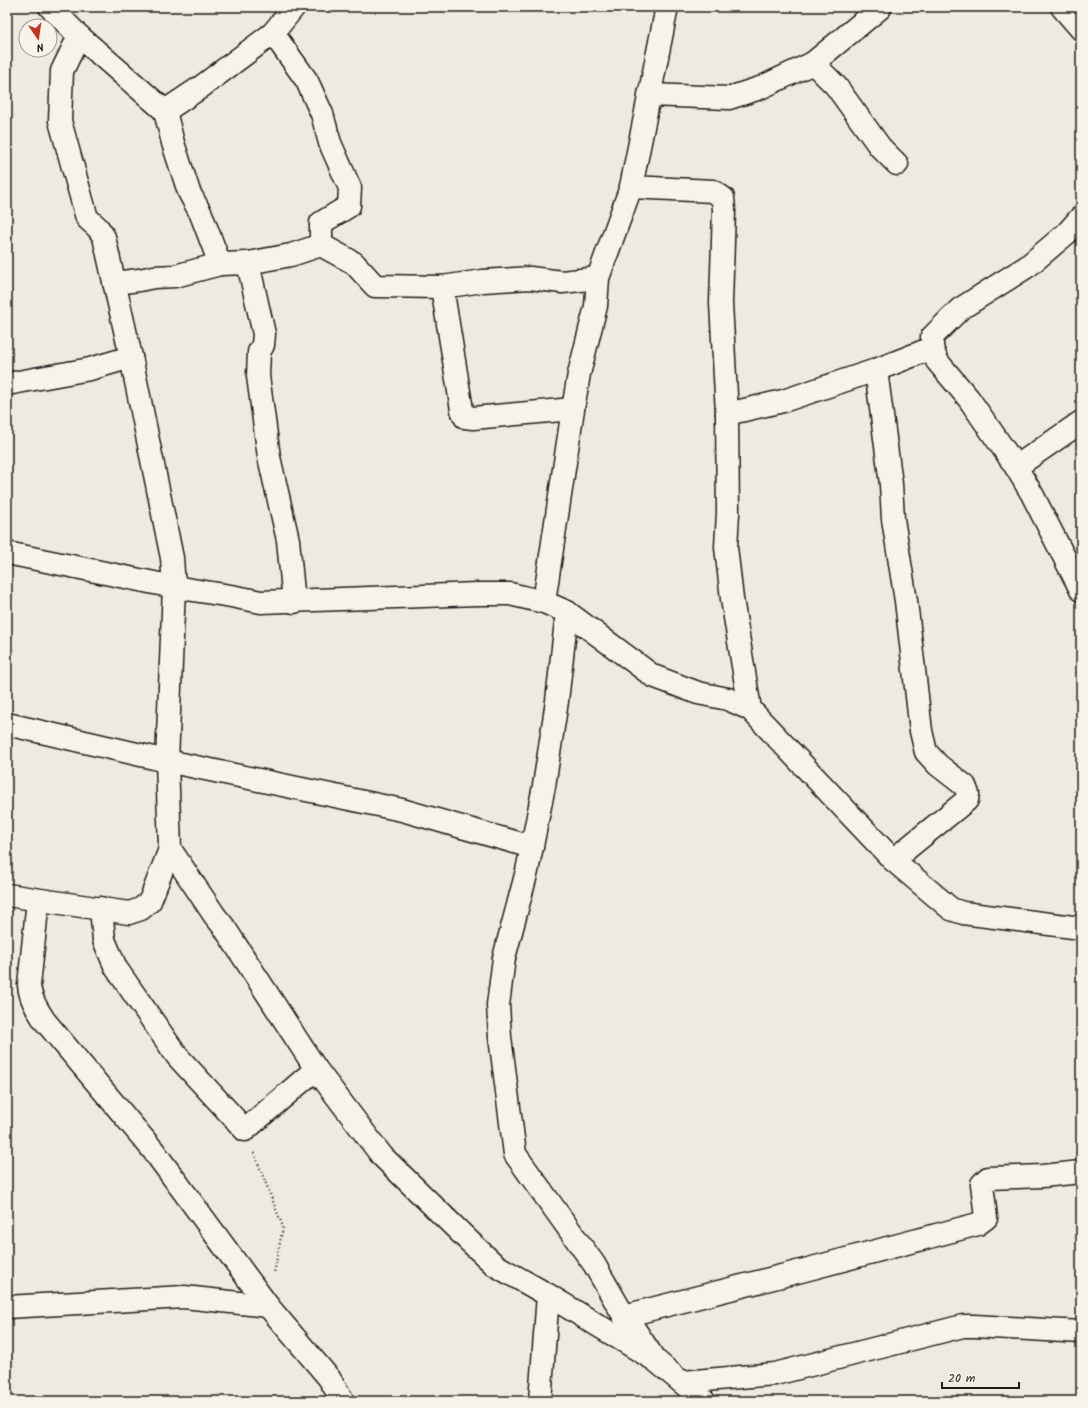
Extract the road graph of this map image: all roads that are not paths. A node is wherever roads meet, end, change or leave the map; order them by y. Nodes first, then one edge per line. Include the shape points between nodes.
1 (50, 7) edge
2 (294, 7) edge
3 (667, 7) edge
4 (1062, 7) edge
5 (880, 8) dead end
6 (1081, 29) edge
7 (273, 33) junction
8 (79, 36) junction
9 (814, 63) junction
10 (649, 95) junction
11 (165, 111) junction
12 (897, 164) dead end
13 (631, 187) junction
14 (1081, 217) edge
15 (321, 245) junction
16 (248, 263) junction
17 (220, 264) junction
18 (598, 278) junction
19 (114, 283) junction
20 (442, 287) junction
21 (932, 348) junction
22 (131, 357) junction
23 (876, 370) junction
24 (7, 384) edge
25 (573, 410) junction
26 (727, 414) junction
27 (1081, 422) edge
28 (1016, 467) junction
29 (7, 553) edge
30 (174, 588) junction
31 (1081, 590) edge
32 (294, 602) junction
33 (544, 602) junction
34 (567, 612) junction
35 (750, 709) junction
36 (7, 724) edge
37 (167, 761) junction
38 (532, 846) junction
39 (170, 849) junction
40 (893, 860) junction
41 (7, 895) edge
42 (38, 900) junction
43 (101, 908) junction
44 (1081, 928) edge
45 (316, 1069) junction
46 (1081, 1172) edge
47 (548, 1295) junction
48 (268, 1306) junction
49 (7, 1307) edge
50 (624, 1316) junction
51 (1081, 1332) edge
52 (656, 1360) junction
53 (684, 1382) junction
54 (343, 1401) edge
55 (540, 1401) edge
56 (704, 1401) edge

1 - 8 street
2 - 7 street
3 - 10 street
4 - 6 street
5 - 9 street
7 - 11 street
7 - 15 street via 307,81 350,188 348,206 321,223
8 - 11 street
8 - 19 street via 62,71 60,121 87,218 104,237
9 - 10 street via 760,88 729,98
9 - 12 street via 836,86 880,147
10 - 13 street
11 - 17 street via 190,192
13 - 18 street
13 - 26 street via 713,191 723,198 721,303
14 - 21 street via 1067,233 1028,266 960,309 932,337
15 - 16 street via 291,255
15 - 20 street via 354,263 375,286
16 - 17 street
16 - 32 street via 264,334 259,352 258,376 269,457 288,540
17 - 19 street via 175,276
18 - 20 street via 562,282 530,278
18 - 25 street via 596,306
19 - 22 street
20 - 25 street via 465,417
21 - 23 street
21 - 28 street via 937,361 969,399
22 - 24 street via 90,369
22 - 30 street via 172,558
23 - 26 street via 783,401
23 - 40 street via 921,731 926,752 965,786 968,794 967,800
25 - 33 street
26 - 35 street via 726,547
27 - 28 street
28 - 31 street
29 - 30 street
30 - 32 street via 261,602
30 - 37 street
32 - 33 street via 477,594 510,594
33 - 34 street
34 - 35 street via 653,676 698,693 728,699
34 - 38 street via 556,709
35 - 40 street
36 - 37 street
37 - 38 street via 402,810
37 - 39 street
38 - 50 street via 504,958 498,1005 515,1154 594,1264
39 - 43 street via 150,901 129,913
39 - 45 street
40 - 44 street via 951,909
41 - 42 street
42 - 43 street
42 - 48 street via 29,985 36,1007 44,1020 153,1150
43 - 45 street via 104,940 116,968 178,1056 245,1130
45 - 47 street via 382,1156 469,1241 495,1265
46 - 50 street via 988,1178 982,1184 986,1218 978,1224
47 - 52 street
47 - 55 street
48 - 49 street via 184,1297
48 - 54 street via 329,1378
50 - 52 street
51 - 53 street via 963,1326 776,1374
52 - 53 street
53 - 56 street

